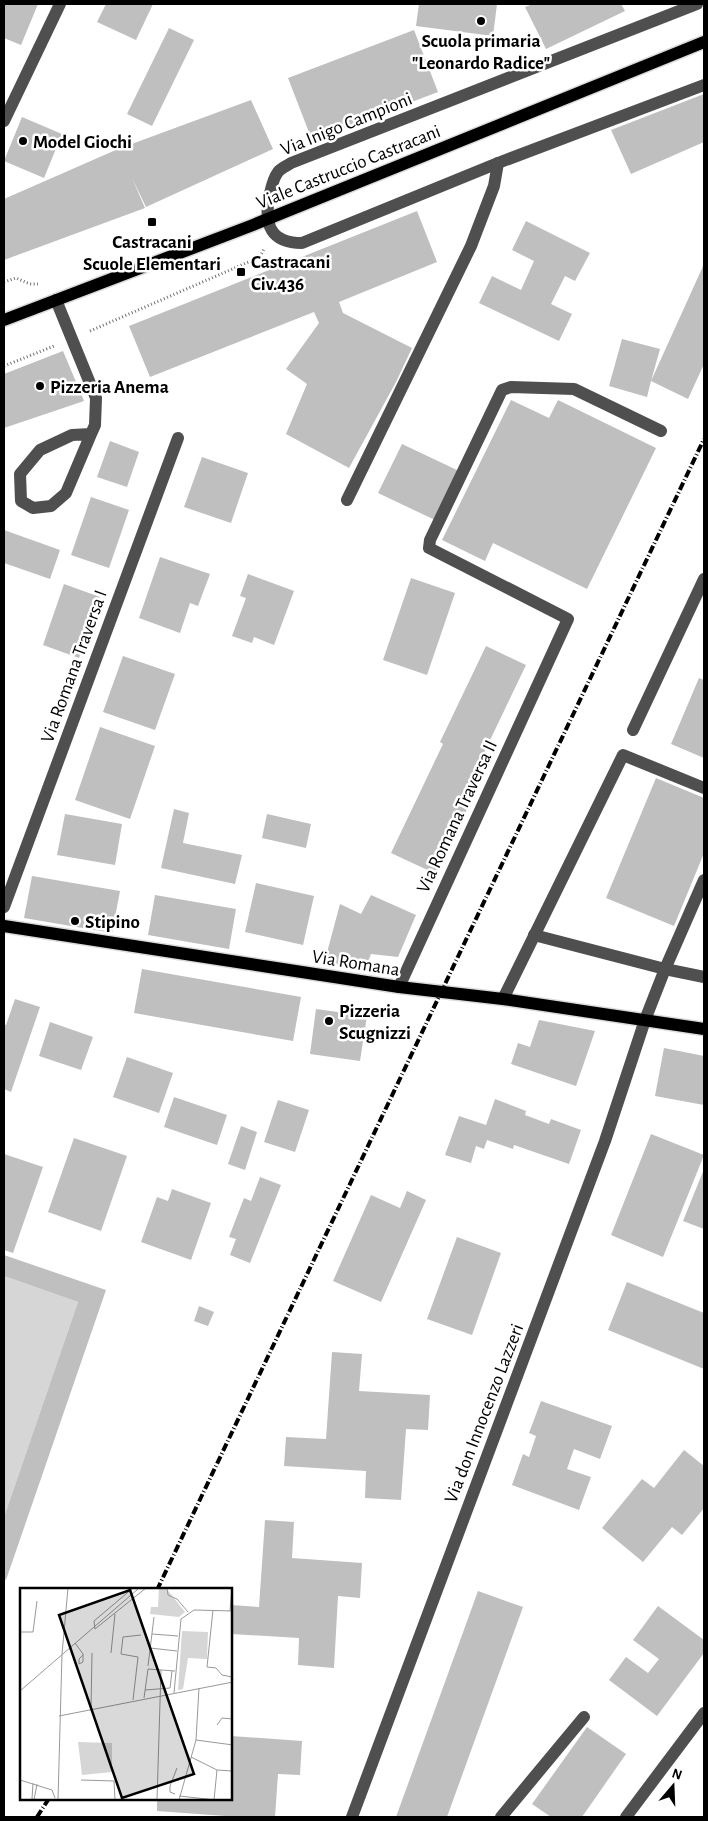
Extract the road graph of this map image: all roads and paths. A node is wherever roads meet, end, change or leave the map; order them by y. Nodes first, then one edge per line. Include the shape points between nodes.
1 (60, 4) edge
2 (697, 4) edge
3 (704, 42) edge
4 (704, 85) edge
5 (4, 121) edge
6 (498, 163) junction
7 (267, 219) junction
8 (56, 300) junction
9 (4, 320) edge
10 (661, 431) dead end
11 (91, 434) junction
12 (178, 438) dead end
13 (347, 500) dead end
14 (704, 580) edge
15 (633, 730) dead end
16 (704, 788) edge
17 (704, 880) edge
18 (4, 907) edge
19 (4, 926) edge
20 (534, 934) junction
21 (665, 969) junction
22 (704, 977) edge
23 (399, 987) junction
24 (503, 999) junction
25 (646, 1020) junction
26 (704, 1029) edge
27 (704, 1713) edge
28 (584, 1717) dead end
29 (507, 1815) edge
30 (352, 1817) edge
31 (626, 1817) edge

1 - 5 street
2 - 7 street, Via Inigo Campioni via 291,163 280,170 274,180
3 - 7 main road, Viale Castruccio Castracani
4 - 6 street
6 - 7 street via 302,243 290,243 273,233
6 - 13 street via 494,186 471,246
7 - 8 main road, Viale Castruccio Castracani
8 - 9 main road, Viale Castruccio Castracani
8 - 11 street via 96,398 95,425
10 - 23 street, Via Romana Traversa II via 574,389 511,387 502,390 430,540 428,548 568,619
11 - 11 street via 66,493 50,506 33,508 22,501 20,474 40,450 72,435
12 - 18 street, Via Romana Traversa I
14 - 15 street
16 - 20 street via 623,755
17 - 21 street, Via don Innocenzo Lazzeri
19 - 23 main road, Via Romana
20 - 21 street
20 - 24 street
21 - 22 street
21 - 25 street, Via don Innocenzo Lazzeri
23 - 24 main road, Via Romana
24 - 25 main road, Via Romana
25 - 26 main road, Via Romana
25 - 30 street, Via don Innocenzo Lazzeri via 605,1141
27 - 31 street
28 - 29 street

